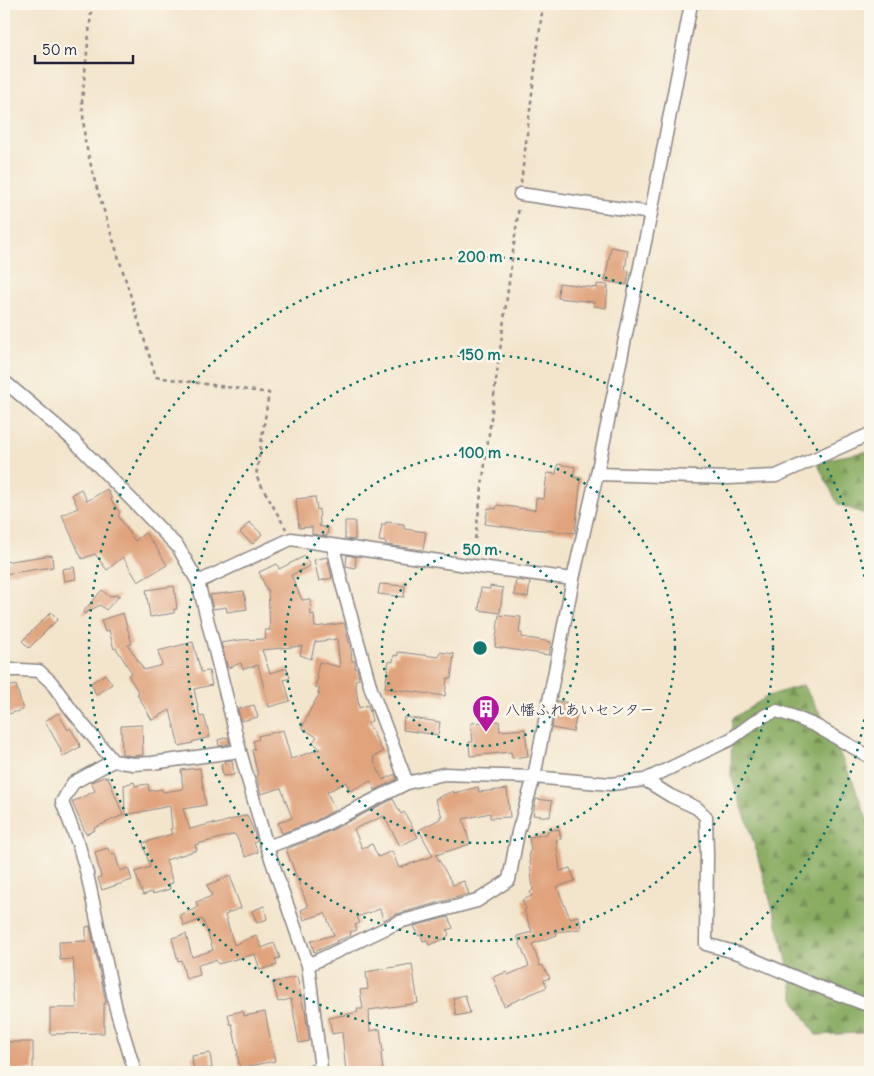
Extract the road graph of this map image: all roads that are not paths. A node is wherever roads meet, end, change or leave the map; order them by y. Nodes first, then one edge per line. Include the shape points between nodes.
1 (691, 4) edge
2 (520, 194) road end
3 (651, 213) junction
4 (4, 381) edge
5 (870, 434) edge
6 (597, 474) junction
7 (333, 546) junction
8 (573, 580) junction
9 (198, 582) junction
10 (4, 670) edge
11 (240, 751) junction
12 (870, 757) edge
13 (113, 762) junction
14 (534, 778) junction
15 (645, 780) junction
16 (407, 783) junction
17 (267, 846) junction
18 (308, 964) junction
19 (870, 1006) edge
20 (322, 1071) edge
21 (135, 1072) edge
22 (308, 1072) edge

1 - 3 street
2 - 3 street
3 - 6 street
4 - 9 street via 72,439 178,547
5 - 6 street via 776,476 728,478
6 - 8 street
7 - 8 street
7 - 9 street via 291,539
7 - 16 street via 371,689
8 - 14 street
9 - 11 street
10 - 13 street via 38,671 51,682
11 - 13 street via 152,763
11 - 17 street
12 - 15 street via 816,726 777,711 760,718 731,739
13 - 21 street via 74,784 62,802 88,874 116,1009
14 - 15 street via 610,784
14 - 16 street via 444,774
14 - 18 street via 518,832 509,880 477,901 399,922
15 - 19 street via 697,808 706,818 706,944 741,954
16 - 17 street via 314,830
17 - 18 street
18 - 20 street
20 - 22 street

